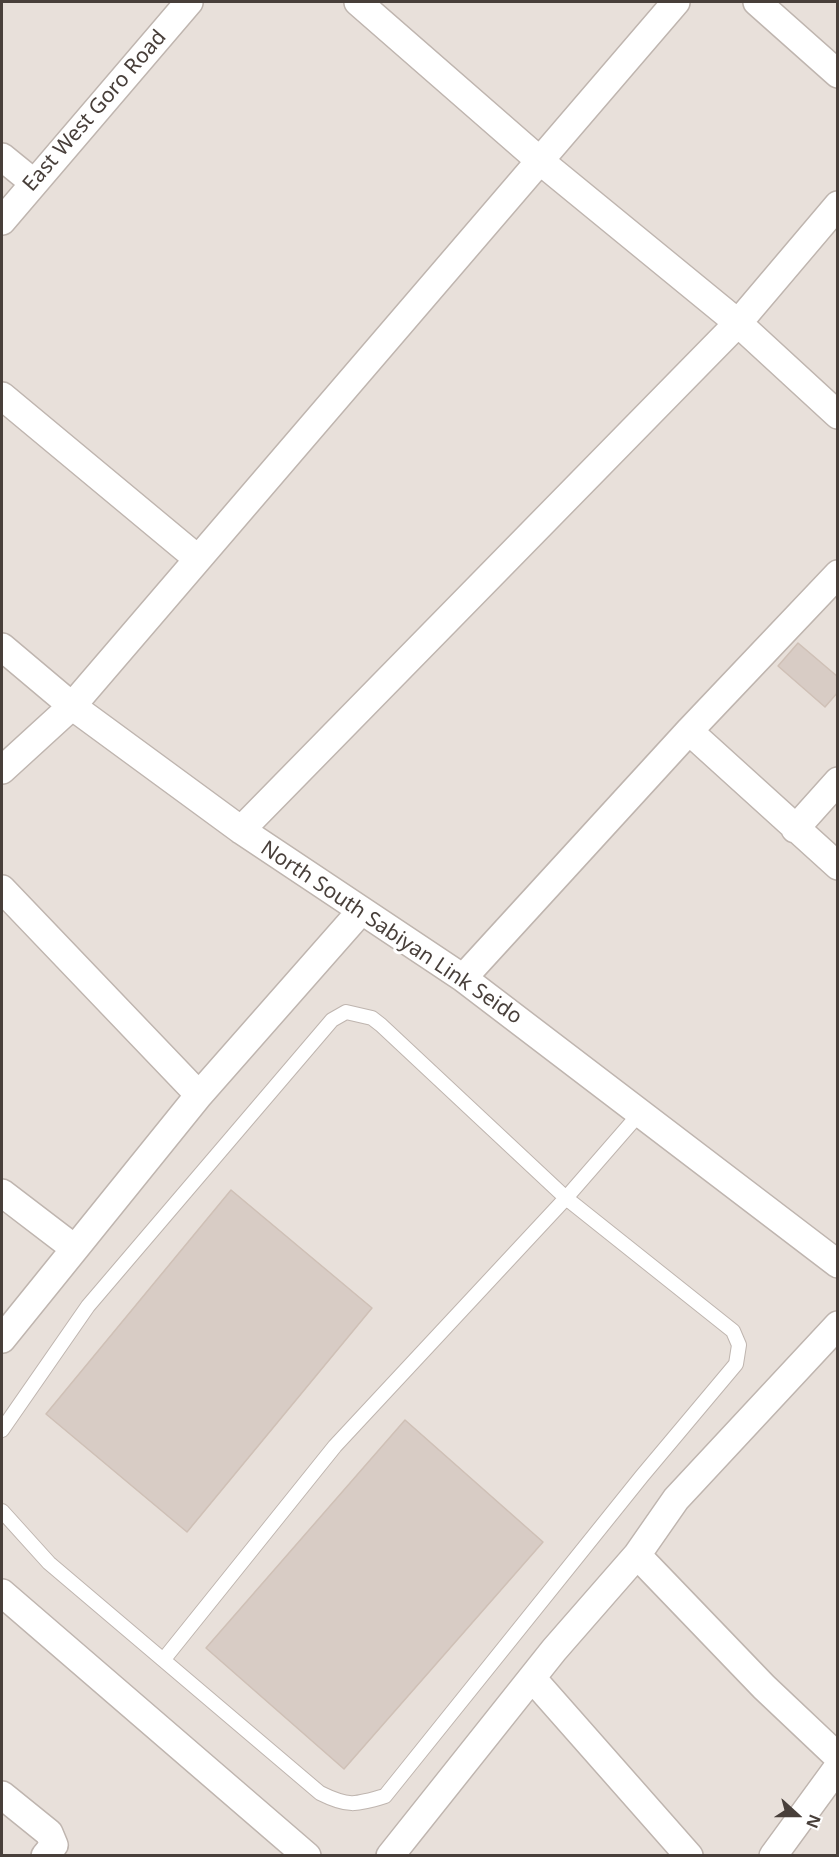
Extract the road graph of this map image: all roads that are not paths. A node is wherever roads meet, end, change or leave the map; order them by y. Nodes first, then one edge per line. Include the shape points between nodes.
1 (189, 2) edge
2 (358, 2) edge
3 (676, 2) edge
4 (757, 2) edge
5 (837, 74) edge
6 (2, 157) edge
7 (539, 160) junction
8 (34, 183) junction
9 (837, 205) edge
10 (2, 221) edge
11 (738, 323) junction
12 (2, 396) edge
13 (837, 415) edge
14 (198, 559) junction
15 (837, 574) edge
16 (2, 647) edge
17 (72, 706) junction
18 (688, 731) junction
19 (2, 770) edge
20 (837, 781) edge
21 (795, 829) junction
22 (241, 830) junction
23 (837, 866) edge
24 (2, 889) edge
25 (361, 911) junction
26 (463, 978) junction
27 (199, 1095) junction
28 (640, 1113) junction
29 (2, 1193) edge
30 (566, 1198) junction
31 (74, 1248) junction
32 (837, 1264) edge
33 (837, 1325) edge
34 (2, 1339) edge
35 (2, 1430) edge
36 (2, 1511) edge
37 (636, 1555) junction
38 (2, 1593) edge
39 (164, 1659) junction
40 (532, 1678) junction
41 (837, 1757) edge
42 (837, 1767) edge
43 (2, 1796) edge
44 (45, 1856) edge
45 (307, 1856) edge
46 (390, 1856) edge
47 (689, 1856) edge
48 (773, 1856) edge

1 - 8 street, East West Goro Road
2 - 7 street
3 - 7 street
4 - 5 street
6 - 8 street
7 - 11 street
7 - 14 street
8 - 10 street, East West Goro Road
9 - 11 street
11 - 13 street
11 - 22 street
12 - 14 street
14 - 17 street
15 - 18 street
16 - 17 street, North South Sabiyan Link Seido
17 - 19 street
17 - 22 street, North South Sabiyan Link Seido
18 - 21 street
18 - 26 street
20 - 21 street
21 - 23 street
22 - 25 street, North South Sabiyan Link Seido
24 - 27 street
25 - 26 street, North South Sabiyan Link Seido
25 - 27 street
26 - 28 street, North South Sabiyan Link Seido
27 - 31 street
28 - 30 lane
28 - 32 street, North South Sabiyan Link Seido
29 - 31 street
30 - 35 lane via 381,1025 372,1018 346,1012 332,1020 88,1306
30 - 39 lane via 335,1446
30 - 39 lane via 733,1330 739,1345 736,1364 385,1797 344,1804 320,1792
31 - 34 street
33 - 37 street via 676,1499
36 - 39 lane via 49,1563
37 - 40 street
37 - 41 street
38 - 45 street
40 - 46 street
40 - 47 street
42 - 48 street
43 - 44 street via 49,1833 54,1845

